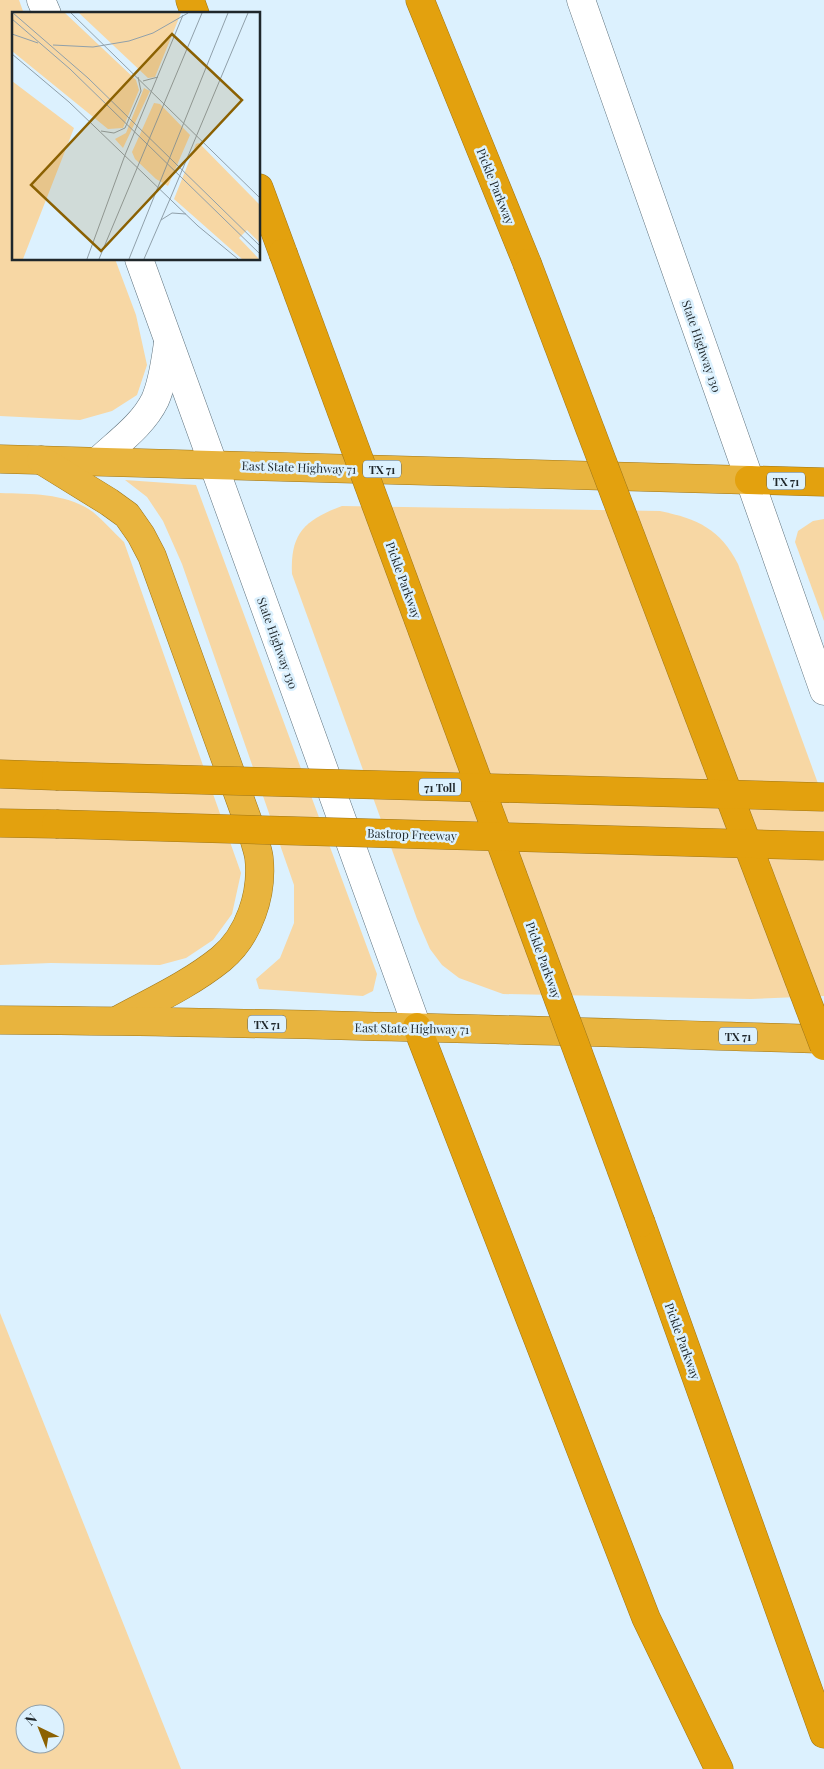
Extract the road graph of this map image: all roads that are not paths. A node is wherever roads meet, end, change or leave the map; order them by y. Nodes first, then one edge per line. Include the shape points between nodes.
1 (41, 0) edge
2 (190, 0) edge
3 (420, 0) edge
4 (581, 0) edge
5 (45, 12) edge
6 (194, 12) edge
7 (260, 191) edge
8 (139, 260) edge
9 (168, 339) junction
10 (0, 459) edge
11 (41, 460) junction
12 (98, 461) junction
13 (213, 464) junction
14 (749, 480) junction
15 (824, 482) edge
16 (824, 691) edge
17 (0, 774) edge
18 (824, 797) edge
19 (0, 823) edge
20 (824, 846) edge
21 (0, 1020) edge
22 (117, 1021) junction
23 (417, 1028) junction
24 (824, 1039) edge
25 (824, 1046) edge
26 (824, 1734) edge
27 (719, 1769) edge

1 - 5 street
2 - 6 highway
3 - 25 highway, Pickle Parkway, bridge via 527,263
4 - 14 street, State Highway 130
7 - 26 highway, Pickle Parkway, bridge via 641,1223
8 - 9 street, State Highway 130
9 - 12 street via 162,380 155,400 144,417
9 - 13 street, State Highway 130
10 - 11 highway, East State Highway 71 / TX 71
11 - 12 highway, East State Highway 71 / TX 71
11 - 22 highway via 109,502 126,515 141,535 152,556 253,836 258,858 259,882 253,911 241,935 223,958
12 - 13 highway, East State Highway 71 / TX 71
13 - 14 highway, East State Highway 71 / TX 71
13 - 23 street, State Highway 130
14 - 15 highway, TX 71
14 - 16 street, State Highway 130
17 - 18 highway, 71 Toll, bridge
19 - 20 highway, Bastrop Freeway, bridge
21 - 22 highway, East State Highway 71 / TX 71
22 - 23 highway, East State Highway 71 / TX 71
23 - 24 highway, East State Highway 71 / TX 71
23 - 27 highway via 646,1618

